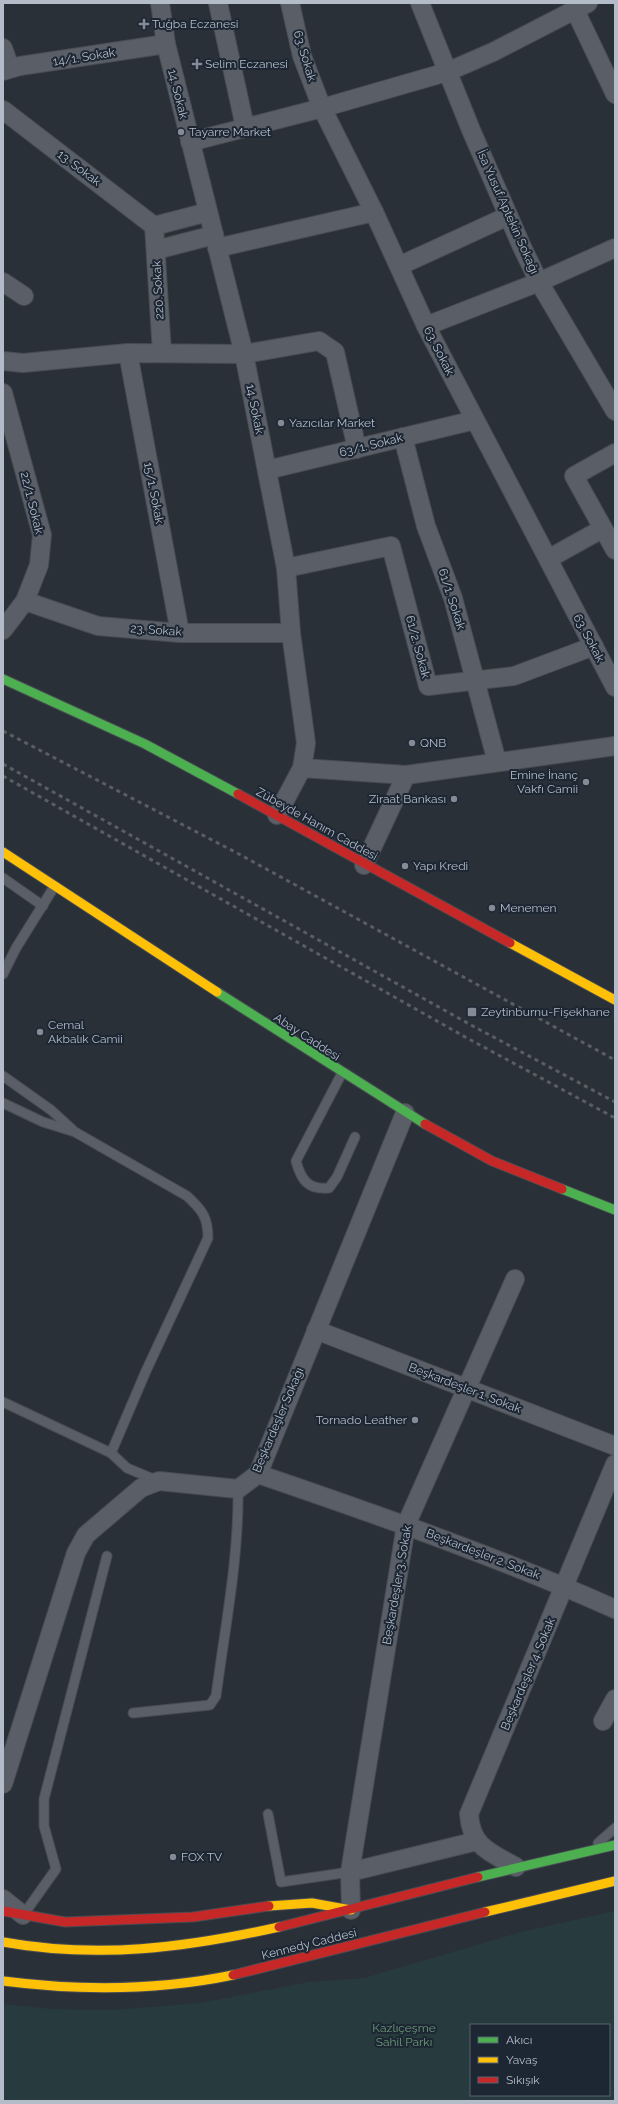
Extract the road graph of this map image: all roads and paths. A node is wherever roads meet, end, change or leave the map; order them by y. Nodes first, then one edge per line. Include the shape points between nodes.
1 (160, 3) edge
2 (218, 3) edge
3 (290, 3) edge
4 (420, 3) edge
5 (582, 7) edge
6 (166, 44) junction
7 (3, 48) edge
8 (6, 70) edge
9 (447, 72) junction
10 (615, 94) edge
11 (322, 108) junction
12 (3, 110) edge
13 (245, 127) junction
14 (190, 142) junction
15 (208, 212) junction
16 (374, 212) junction
17 (508, 216) junction
18 (154, 226) junction
19 (215, 241) junction
20 (615, 248) edge
21 (156, 250) junction
22 (399, 266) junction
23 (3, 282) edge
24 (539, 282) junction
25 (24, 296) dead end
26 (426, 326) junction
27 (128, 353) junction
28 (162, 353) junction
29 (244, 354) junction
30 (3, 361) edge
31 (3, 393) edge
32 (615, 410) edge
33 (475, 420) junction
34 (403, 437) junction
35 (357, 449) junction
36 (615, 453) edge
37 (268, 470) junction
38 (602, 529) junction
39 (615, 550) edge
40 (548, 559) junction
41 (286, 568) junction
42 (25, 601) junction
43 (3, 630) edge
44 (180, 632) junction
45 (292, 633) junction
46 (594, 646) junction
47 (3, 679) edge
48 (477, 680) junction
49 (615, 687) edge
50 (615, 746) edge
51 (497, 762) junction
52 (302, 768) junction
53 (406, 775) junction
54 (277, 815) junction
55 (3, 852) edge
56 (364, 864) junction
57 (3, 878) edge
58 (54, 886) junction
59 (43, 906) junction
60 (3, 974) edge
61 (615, 1000) edge
62 (342, 1073) junction
63 (3, 1076) edge
64 (3, 1103) edge
65 (405, 1113) junction
66 (75, 1132) junction
67 (355, 1137) dead end
68 (615, 1210) edge
69 (515, 1279) dead end
70 (316, 1330) junction
71 (466, 1388) junction
72 (3, 1402) edge
73 (615, 1446) edge
74 (112, 1453) junction
75 (615, 1464) edge
76 (258, 1474) junction
77 (159, 1481) junction
78 (238, 1489) junction
79 (406, 1525) junction
80 (107, 1556) dead end
81 (564, 1586) junction
82 (615, 1608) edge
83 (615, 1699) edge
84 (133, 1713) dead end
85 (603, 1721) dead end
86 (3, 1784) edge
87 (268, 1814) dead end
88 (615, 1828) edge
89 (477, 1841) junction
90 (615, 1845) edge
91 (591, 1850) junction
92 (516, 1867) junction
93 (350, 1872) junction
94 (615, 1881) edge
95 (3, 1899) edge
96 (351, 1910) junction
97 (3, 1911) edge
98 (23, 1915) junction
99 (3, 1942) edge
100 (3, 1981) edge

1 - 6 street, 14. Sokak
2 - 13 street
3 - 11 street, 63. Sokak via 302,56
4 - 9 street, İsa Yusuf Aptekin Sokağı
5 - 9 street
5 - 10 street
6 - 8 street, 14/1. Sokak
6 - 14 street, 14. Sokak
7 - 8 street
9 - 11 street
9 - 17 street, İsa Yusuf Aptekin Sokağı
11 - 13 street
11 - 16 street, 63. Sokak
12 - 18 street, 13. Sokak
13 - 14 street
14 - 15 street, 14. Sokak
15 - 18 street
15 - 19 street, 14. Sokak
16 - 19 street
16 - 22 street, 63. Sokak
17 - 22 street
17 - 24 street, İsa Yusuf Aptekin Sokağı
18 - 21 street, 220. Sokak
19 - 21 street
19 - 29 street, 14. Sokak
20 - 24 street
21 - 28 street, 220. Sokak
22 - 26 street, 63. Sokak
23 - 25 street
24 - 26 street
24 - 32 street, İsa Yusuf Aptekin Sokağı
26 - 33 street, 63. Sokak
27 - 28 street
27 - 30 street via 23,363
27 - 44 street, 15/1. Sokak
28 - 29 street
29 - 35 street via 319,341 335,352
29 - 37 street, 14. Sokak
31 - 42 street, 22/1. Sokak via 42,535 39,565
33 - 34 street, 63/1. Sokak
33 - 40 street, 63. Sokak
34 - 35 street, 63/1. Sokak
34 - 48 street, 61/1. Sokak via 426,526 453,598
35 - 37 street, 63/1. Sokak
36 - 38 street via 574,476
37 - 41 street, 14. Sokak
38 - 39 street
38 - 40 street
40 - 46 street, 63. Sokak
41 - 45 street, 14. Sokak
41 - 48 street, 61/2. Sokak via 391,546 428,686
42 - 43 street, 22/1. Sokak
42 - 44 street, 23. Sokak via 98,626
44 - 45 street, 23. Sokak
45 - 52 street, 14. Sokak via 306,743
46 - 48 street, 61/2. Sokak via 514,676
46 - 49 street, 63. Sokak
47 - 54 main road, Zübeyde Hanım Caddesi via 144,744
48 - 51 street, 61/1. Sokak
50 - 51 street
51 - 53 street
52 - 53 street
52 - 54 street, 14. Sokak
53 - 56 street
54 - 56 main road, Zübeyde Hanım Caddesi
55 - 58 main road, Abay Caddesi
56 - 61 main road, Zübeyde Hanım Caddesi
57 - 59 lane
58 - 59 lane
58 - 62 main road, Abay Caddesi
59 - 60 lane
62 - 65 main road, Abay Caddesi
62 - 67 lane via 296,1161 299,1174 308,1184 320,1189 329,1188 337,1177
63 - 66 lane via 50,1110
64 - 66 lane via 43,1122
65 - 68 main road, Abay Caddesi via 492,1161
65 - 70 street, Beşkardeşler Sokağı
66 - 74 lane via 187,1196 208,1222 208,1238 146,1371
69 - 71 street, Beşkardeşler 3. Sokak
70 - 71 street, Beşkardeşler 1. Sokak
70 - 76 street, Beşkardeşler Sokağı
71 - 73 street, Beşkardeşler 1. Sokak
71 - 79 street, Beşkardeşler 3. Sokak
72 - 74 lane
74 - 77 lane via 127,1468
75 - 81 street, Beşkardeşler 4. Sokak
76 - 78 street, Beşkardeşler Sokağı
76 - 79 street, Beşkardeşler 2. Sokak
77 - 78 street
77 - 86 street via 141,1488 86,1535 76,1553
78 - 84 lane via 230,1602 216,1696 210,1705
79 - 81 street, Beşkardeşler 2. Sokak
79 - 93 street, Beşkardeşler 3. Sokak
80 - 98 lane via 44,1799 44,1826 56,1869
81 - 82 street, Beşkardeşler 2. Sokak
81 - 89 street, Beşkardeşler 4. Sokak via 469,1814 470,1829
83 - 85 street
87 - 93 lane via 281,1882
88 - 91 lane
89 - 92 street, Beşkardeşler 4. Sokak via 488,1851
89 - 93 street
90 - 91 main road, Kennedy Caddesi
91 - 92 main road, Kennedy Caddesi
92 - 96 main road, Kennedy Caddesi
93 - 96 street, Beşkardeşler 3. Sokak
94 - 100 main road, Kennedy Caddesi via 230,1976 180,1984 90,1988
95 - 98 street
96 - 98 main road via 312,1903 285,1904 193,1917 86,1922 65,1922
96 - 99 main road, Kennedy Caddesi via 234,1939 142,1950 69,1951
97 - 98 main road

